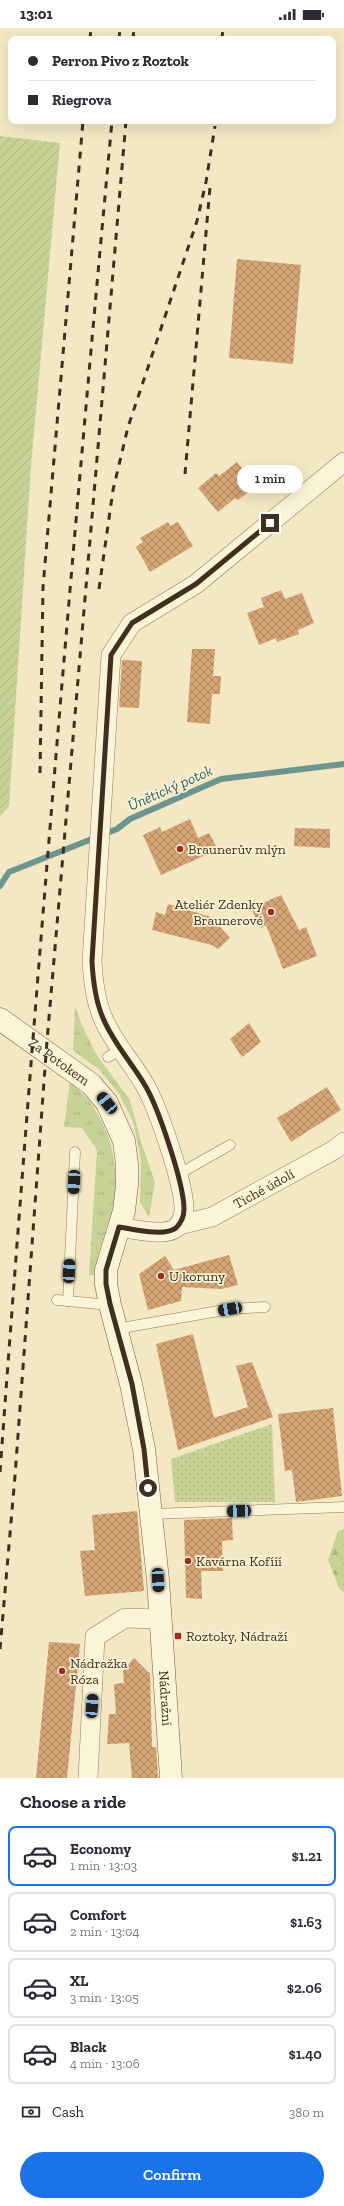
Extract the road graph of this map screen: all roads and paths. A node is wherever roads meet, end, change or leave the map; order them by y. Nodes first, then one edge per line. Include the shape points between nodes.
1 (344, 462) edge
2 (0, 1019) edge
3 (344, 1142) edge
4 (230, 1145) dead end
5 (75, 1152) dead end
6 (177, 1176) junction
7 (179, 1225) junction
8 (119, 1227) junction
9 (57, 1300) dead end
10 (68, 1301) junction
11 (110, 1304) junction
12 (265, 1307) dead end
13 (116, 1330) junction
14 (344, 1507) edge
15 (152, 1514) junction
16 (159, 1619) junction
17 (88, 1778) edge
18 (171, 1778) edge

1 - 6 street via 196,584 132,623 111,655 93,973 100,1011 115,1053 152,1099
2 - 8 main road, Za Potokem via 69,1066 91,1084 107,1103 124,1141 127,1164 124,1211
3 - 7 street, Tiché údolí via 334,1150 212,1217
4 - 6 lane
5 - 10 lane
6 - 7 street via 184,1208
7 - 8 street, Tiché údolí via 170,1231 160,1232
8 - 11 main road, Nádražní via 106,1270
9 - 10 lane
10 - 11 lane
11 - 13 main road, Nádražní
12 - 13 lane via 230,1309
13 - 15 main road, Nádražní via 133,1391 144,1449
14 - 15 lane
15 - 16 main road, Nádražní
16 - 17 street via 125,1618 95,1637
16 - 18 main road, Nádražní

